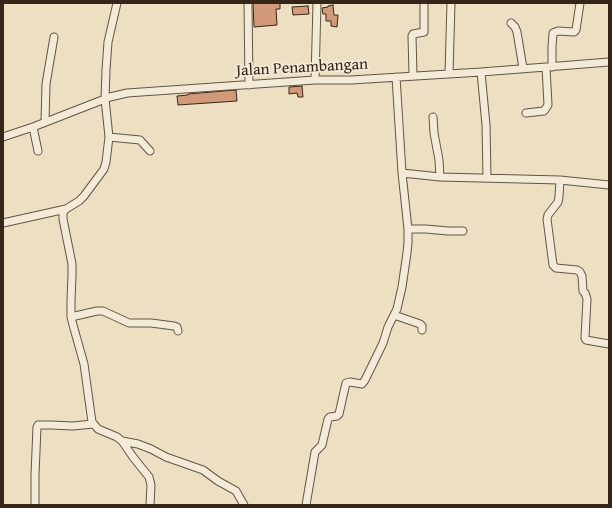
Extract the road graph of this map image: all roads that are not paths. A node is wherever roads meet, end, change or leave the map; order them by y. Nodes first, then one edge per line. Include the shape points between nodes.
1 (117, 3) edge
2 (248, 3) edge
3 (317, 3) edge
4 (424, 3) edge
5 (451, 3) edge
6 (580, 3) edge
7 (511, 23) dead end
8 (54, 37) dead end
9 (609, 62) edge
10 (549, 67) junction
11 (523, 68) junction
12 (481, 72) junction
13 (449, 73) junction
14 (413, 75) junction
15 (396, 77) junction
16 (315, 80) junction
17 (249, 85) junction
18 (105, 99) junction
19 (526, 113) dead end
20 (433, 117) dead end
21 (45, 122) junction
22 (33, 127) junction
23 (3, 137) edge
24 (109, 138) junction
25 (150, 151) dead end
26 (38, 152) dead end
27 (402, 173) junction
28 (440, 177) junction
29 (487, 178) junction
30 (560, 180) junction
31 (609, 185) edge
32 (66, 208) junction
33 (3, 223) edge
34 (408, 229) junction
35 (463, 231) dead end
36 (394, 315) junction
37 (71, 317) junction
38 (422, 330) dead end
39 (178, 331) dead end
40 (609, 344) edge
41 (93, 424) junction
42 (122, 441) junction
43 (35, 505) edge
44 (150, 505) edge
45 (244, 505) edge
46 (306, 505) edge

1 - 18 street via 108,42
2 - 17 street
3 - 16 street
4 - 14 street via 424,32 412,36
5 - 13 street
6 - 10 street via 576,30 553,33
7 - 11 street via 516,27
8 - 21 street via 46,84
9 - 10 street, Jalan Penambangan
10 - 11 street, Jalan Penambangan
10 - 19 street via 548,105 544,111
11 - 12 street, Jalan Penambangan
12 - 13 street, Jalan Penambangan
12 - 29 street
13 - 14 street, Jalan Penambangan
14 - 15 street, Jalan Penambangan
15 - 16 street, Jalan Penambangan
15 - 27 street
16 - 17 street, Jalan Penambangan
17 - 18 street, Jalan Penambangan via 126,93
18 - 21 street, Jalan Penambangan
18 - 24 street
20 - 28 street
21 - 22 street, Jalan Penambangan
22 - 23 street, Jalan Penambangan
22 - 26 street
24 - 25 street via 139,140
24 - 32 street via 104,169 84,196
27 - 28 street
27 - 34 street
28 - 29 street
29 - 30 street
30 - 31 street
30 - 40 street via 558,202 547,219 553,265 556,268 580,272 587,299 585,338
32 - 33 street
32 - 37 street via 63,219 72,264
34 - 35 street
34 - 36 street via 408,253
36 - 38 street via 420,324
36 - 46 street via 366,380 363,384 346,383 339,414 328,418 322,445 315,452
37 - 39 street via 103,311 129,323 174,326
37 - 41 street via 84,364
41 - 42 street
41 - 43 street via 38,425
42 - 44 street via 149,477
42 - 45 street via 144,446 203,470 236,491

